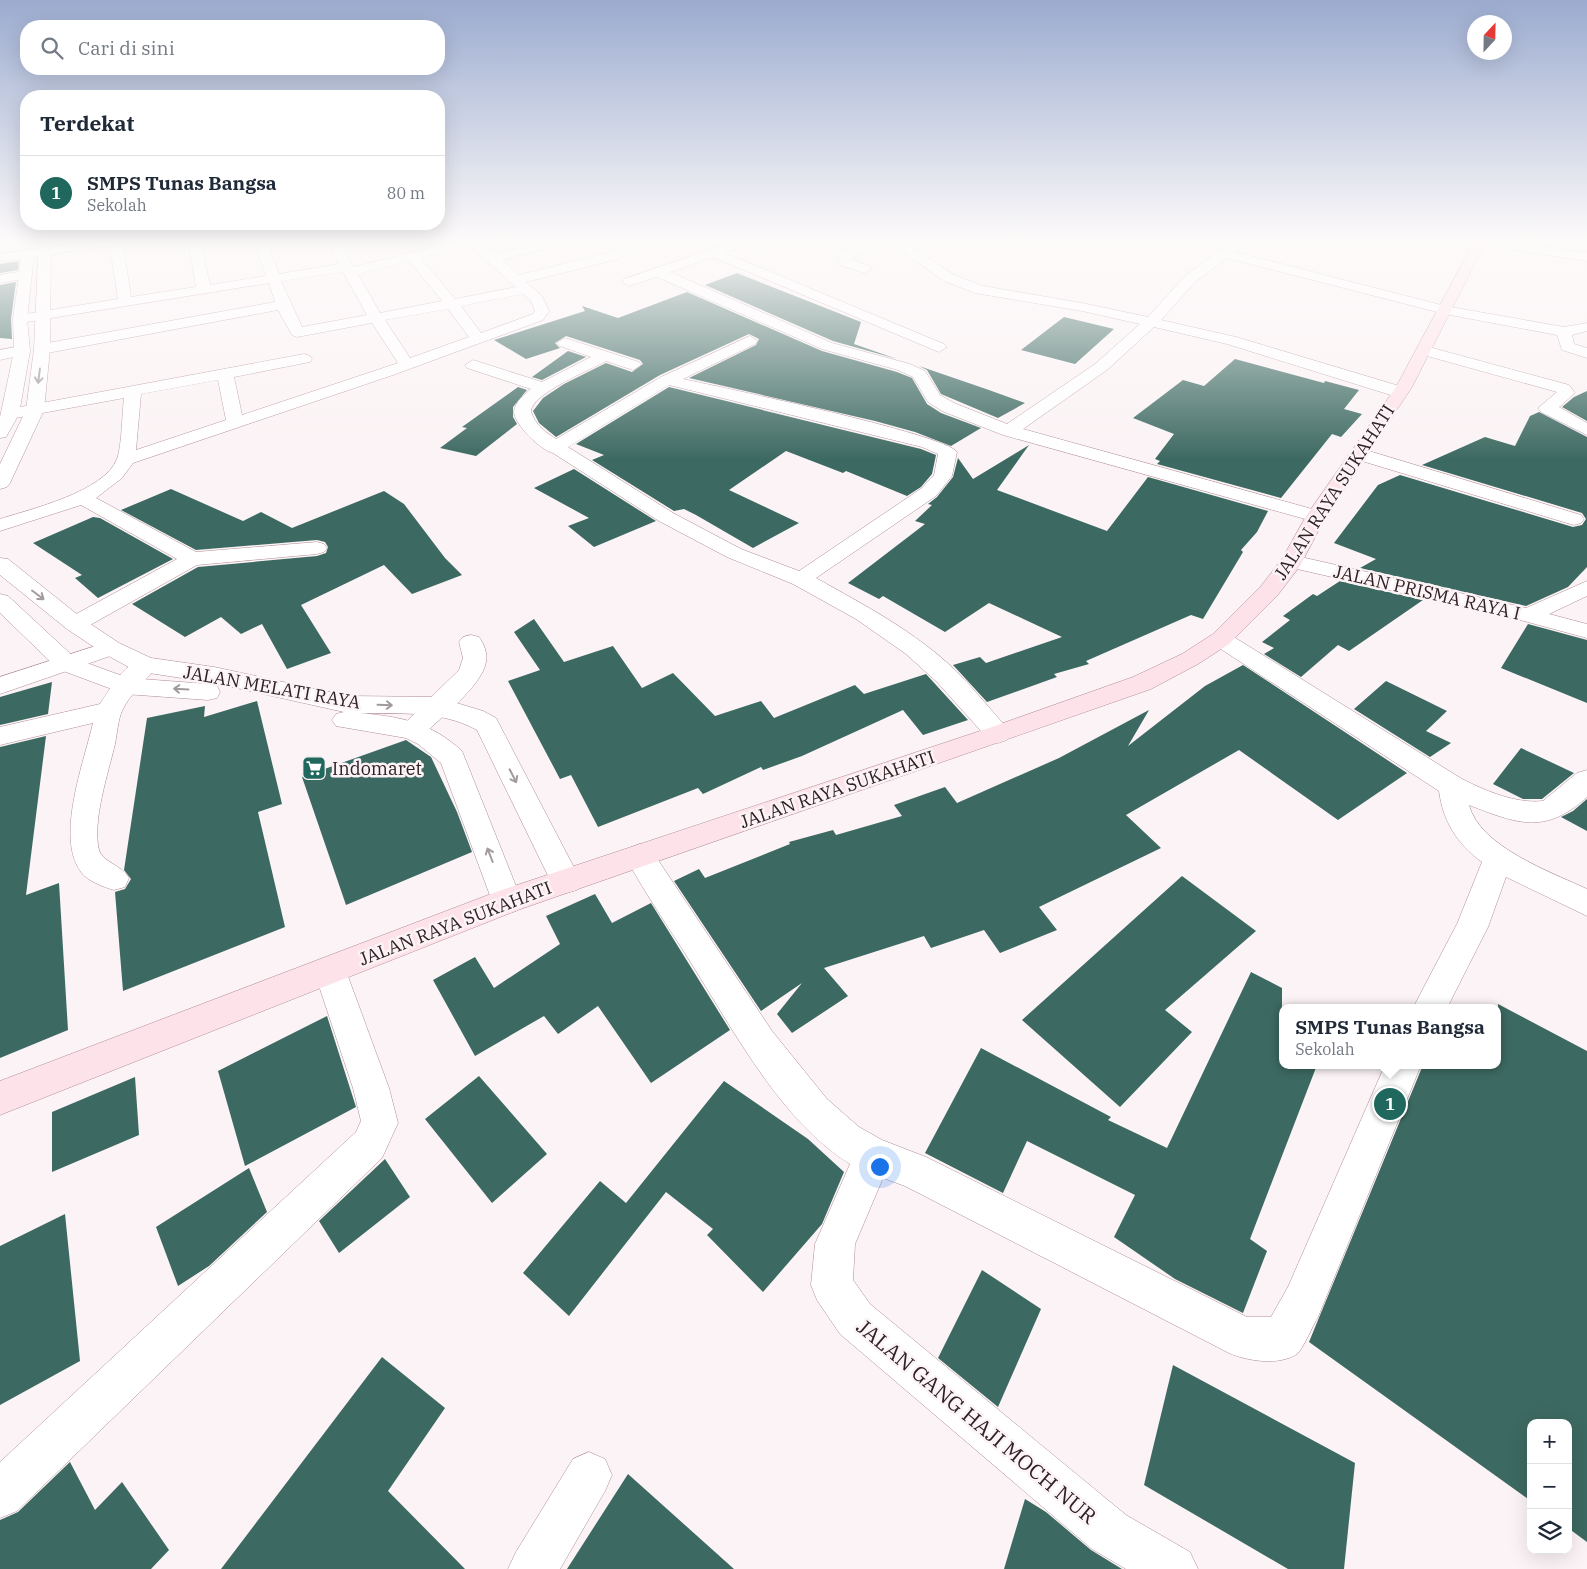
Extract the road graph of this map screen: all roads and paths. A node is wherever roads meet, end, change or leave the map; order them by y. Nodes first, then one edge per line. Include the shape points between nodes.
1 (21, 313) edge
2 (58, 313) edge
3 (238, 313) edge
4 (287, 313) edge
5 (373, 313) edge
6 (402, 313) edge
7 (459, 313) edge
8 (541, 313) edge
9 (752, 313) edge
10 (855, 313) edge
11 (1109, 313) edge
12 (1159, 313) edge
13 (1443, 313) edge
14 (1462, 313) edge
15 (42, 316) junction
16 (376, 318) junction
17 (20, 319) junction
18 (1152, 321) junction
19 (881, 324) junction
20 (1587, 327) edge
21 (297, 332) junction
22 (1564, 332) junction
23 (479, 340) junction
24 (750, 341) dead end
25 (566, 343) dead end
26 (827, 346) junction
27 (939, 348) dead end
28 (42, 349) junction
29 (22, 351) junction
30 (1425, 351) junction
31 (1587, 353) edge
32 (0, 355) edge
33 (604, 356) junction
34 (304, 359) junction
35 (473, 365) dead end
36 (633, 365) dead end
37 (407, 366) junction
38 (225, 375) junction
39 (667, 380) junction
40 (544, 388) junction
41 (132, 392) junction
42 (1400, 392) junction
43 (319, 395) junction
44 (35, 410) junction
45 (10, 414) junction
46 (235, 423) junction
47 (1587, 430) edge
48 (1009, 431) junction
49 (0, 433) edge
50 (554, 448) junction
51 (1359, 454) junction
52 (126, 459) junction
53 (0, 483) edge
54 (82, 498) junction
55 (1316, 516) junction
56 (1574, 519) dead end
57 (0, 525) edge
58 (317, 548) dead end
59 (192, 559) junction
60 (1292, 561) junction
61 (0, 564) edge
62 (801, 579) junction
63 (1587, 588) edge
64 (0, 601) edge
65 (1528, 615) junction
66 (75, 624) junction
67 (1587, 631) edge
68 (1221, 639) junction
69 (471, 642) dead end
70 (112, 648) junction
71 (67, 664) junction
72 (145, 665) junction
73 (0, 686) edge
74 (125, 686) junction
75 (437, 706) junction
76 (109, 711) junction
77 (414, 729) junction
78 (998, 734) junction
79 (0, 736) edge
80 (1587, 780) edge
81 (1452, 786) junction
82 (640, 856) junction
83 (1498, 858) junction
84 (114, 878) dead end
85 (566, 881) junction
86 (507, 901) junction
87 (1587, 903) edge
88 (330, 971) junction
89 (1432, 1004) edge
90 (1401, 1069) edge
91 (0, 1098) edge
92 (874, 1156) junction
93 (589, 1475) dead end
94 (0, 1494) edge
95 (533, 1569) edge
96 (1173, 1569) edge

1 - 17 street
2 - 15 street
3 - 28 street
4 - 21 street
5 - 16 street
6 - 16 street
7 - 23 street
8 - 23 street
9 - 26 street
10 - 19 street
11 - 18 street
12 - 18 street
13 - 30 main road, JALAN RAYA SUKAHATI
14 - 22 street
15 - 17 street
15 - 28 street
16 - 21 street
16 - 37 street
17 - 29 street
18 - 42 street via 1288,356
18 - 48 street via 1101,367
19 - 26 street
19 - 27 street
20 - 22 street
21 - 34 street
22 - 31 street via 1567,347
23 - 37 street
24 - 39 street
25 - 33 street
26 - 48 street via 919,374 934,398
28 -> 44 street
29 - 32 street
29 - 45 street
30 - 42 main road, JALAN RAYA SUKAHATI
30 - 47 street via 1563,390 1567,393 1547,408
33 - 36 street
33 - 40 street
34 - 38 street
34 - 43 street
35 - 40 street
37 - 43 street
38 - 41 street
38 - 46 street
39 - 50 street
39 - 62 street via 893,433 928,442 948,452 943,476 928,492
40 - 50 street via 529,399 523,408 524,416 536,435
41 - 44 street
41 - 52 street
42 - 51 main road, JALAN RAYA SUKAHATI
43 - 46 street
44 - 45 street
44 - 53 street
45 - 49 street
46 - 52 street
48 - 55 street
50 - 62 street via 675,522 734,553
51 - 55 main road, JALAN RAYA SUKAHATI
51 - 56 street
52 - 54 street via 108,481
54 - 57 street
54 - 59 street
55 - 60 main road, JALAN RAYA SUKAHATI
58 - 59 street
59 - 66 street
60 - 65 street, JALAN PRISMA RAYA I
60 - 68 main road, JALAN RAYA SUKAHATI via 1269,591
61 -> 66 street, JALAN MELATI RAYA
62 - 78 street via 864,614 914,649 946,676
63 - 65 street, JALAN PRISMA RAYA I
64 - 71 street, JALAN MELATI RAYA
65 - 67 street
66 - 70 street, JALAN MELATI RAYA
68 - 78 main road, JALAN RAYA SUKAHATI via 1190,659 1142,682
68 - 81 street
69 - 75 street via 476,662 472,670
70 - 71 street
70 - 72 street, JALAN MELATI RAYA
71 - 73 street
71 - 74 street, JALAN MELATI RAYA
72 - 74 street
72 -> 75 street, JALAN MELATI RAYA via 214,675 348,704
74 - 76 street
77 -> 74 street, JALAN MELATI RAYA via 340,719 199,690
75 - 77 street
75 -> 85 street, JALAN MELATI RAYA via 487,724
76 - 79 street
76 - 84 street via 83,836 85,853 92,865
86 -> 77 street, JALAN MELATI RAYA via 453,758 437,742
78 - 82 main road, JALAN RAYA SUKAHATI
80 - 81 street via 1549,811 1494,803
81 - 83 street via 1454,807 1464,827
82 - 85 main road, JALAN RAYA SUKAHATI
82 - 92 street via 760,1042 814,1112 846,1140
83 - 87 street
83 - 89 street via 1472,927
85 - 86 main road, JALAN RAYA SUKAHATI
86 - 88 main road, JALAN RAYA SUKAHATI
88 - 91 main road, JALAN RAYA SUKAHATI
88 - 94 street via 372,1088 380,1123 369,1145
90 - 92 street via 1303,1302 1283,1338 1244,1338 913,1170
92 - 96 street, JALAN GANG HAJI MOCH NUR via 835,1244 832,1285 854,1319 1109,1532
93 - 95 street

